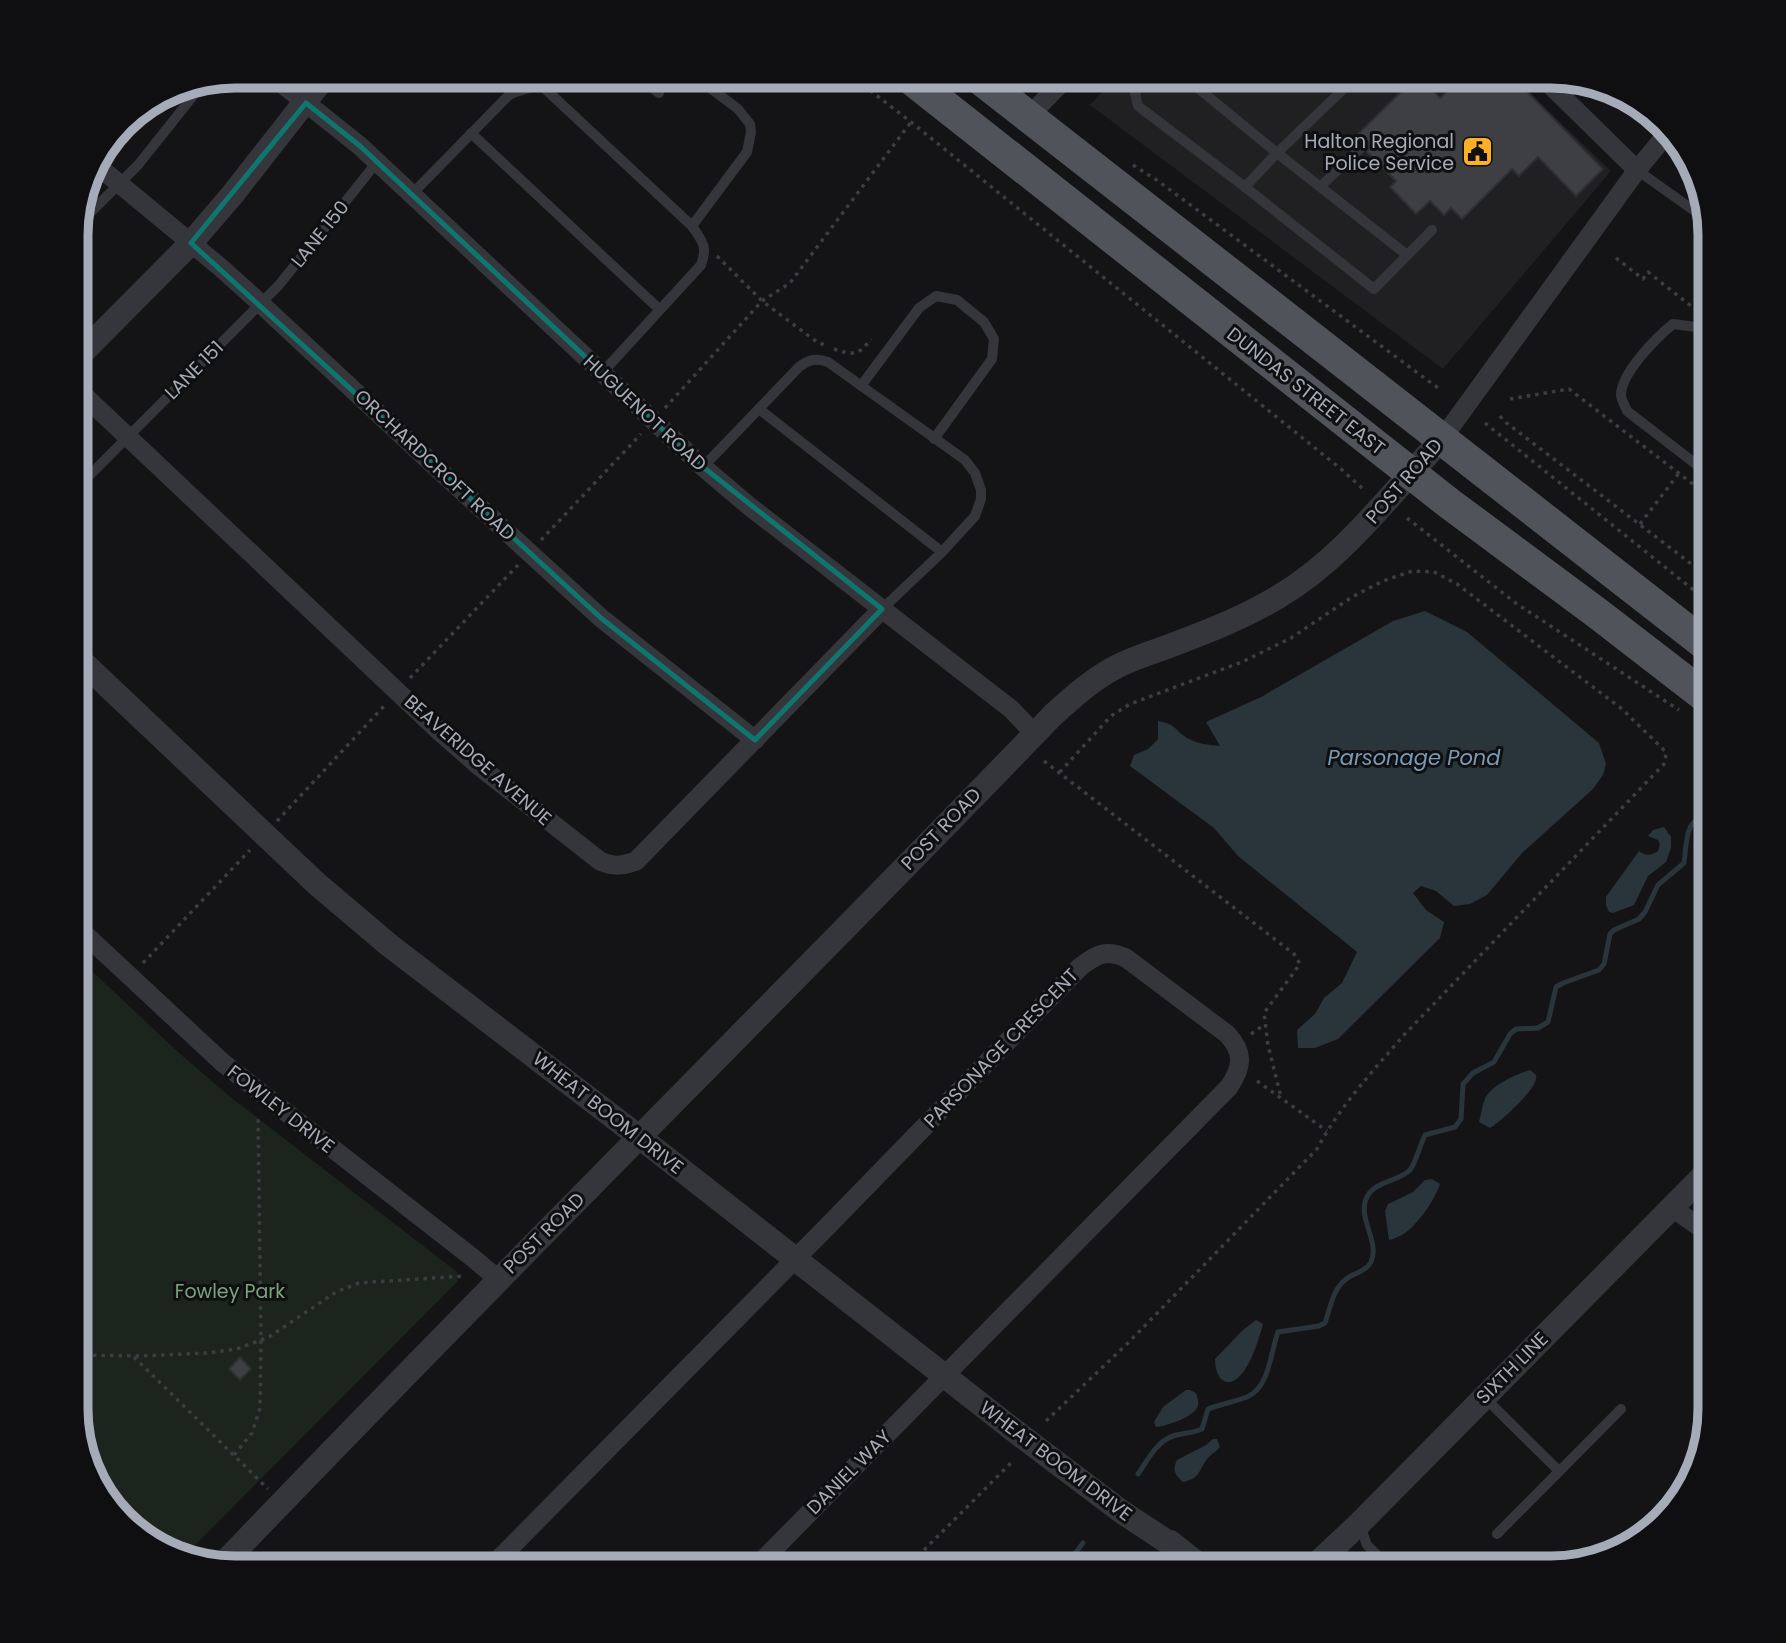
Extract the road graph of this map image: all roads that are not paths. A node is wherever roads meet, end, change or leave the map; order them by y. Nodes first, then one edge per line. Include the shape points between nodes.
1 (287, 88) edge
2 (317, 88) edge
3 (532, 88) edge
4 (552, 88) edge
5 (652, 88) edge
6 (710, 88) edge
7 (922, 88) edge
8 (991, 88) edge
9 (1056, 88) edge
10 (1139, 88) edge
11 (1198, 88) edge
12 (1345, 88) edge
13 (1553, 88) edge
14 (195, 93) edge
15 (659, 93) dead end
16 (306, 103) junction
17 (1028, 117) junction
18 (471, 133) junction
19 (1663, 139) edge
20 (1362, 147) dead end
21 (1277, 153) junction
22 (377, 162) junction
23 (103, 170) edge
24 (1637, 170) junction
25 (119, 183) junction
26 (1321, 186) junction
27 (1245, 187) junction
28 (412, 194) junction
29 (1696, 212) edge
30 (89, 213) edge
31 (692, 226) junction
32 (1432, 230) dead end
33 (191, 243) junction
34 (1408, 255) junction
35 (260, 303) junction
36 (659, 310) junction
37 (1698, 329) edge
38 (88, 347) edge
39 (602, 373) junction
40 (861, 386) junction
41 (88, 400) edge
42 (759, 409) junction
43 (127, 437) junction
44 (934, 439) junction
45 (1442, 439) junction
46 (1698, 466) edge
47 (703, 467) junction
48 (1410, 473) junction
49 (88, 477) edge
50 (942, 552) junction
51 (882, 609) junction
52 (1698, 639) edge
53 (88, 667) edge
54 (1699, 708) edge
55 (1035, 734) junction
56 (755, 740) junction
57 (88, 937) edge
58 (639, 1137) junction
59 (1699, 1180) edge
60 (1671, 1207) junction
61 (1699, 1226) edge
62 (795, 1259) junction
63 (498, 1279) junction
64 (944, 1376) junction
65 (1484, 1396) junction
66 (1621, 1409) dead end
67 (1559, 1471) junction
68 (1359, 1524) junction
69 (1497, 1534) dead end
70 (1166, 1541) junction
71 (231, 1556) edge
72 (502, 1556) edge
73 (767, 1556) edge
74 (1179, 1556) edge
75 (1188, 1556) edge
76 (1325, 1556) edge
77 (1378, 1556) edge

1 - 16 street, HUGUENOT ROAD
2 - 16 street
3 - 18 lane via 509,94
4 - 31 lane
5 - 15 lane
6 - 31 lane via 750,124 751,142
7 - 48 main road, DUNDAS STREET EAST
8 - 17 main road
9 - 17 street
10 - 27 lane via 1135,93 1138,106
11 - 21 lane
12 - 21 lane
13 - 24 street
14 - 25 lane
16 - 22 street, HUGUENOT ROAD
16 - 33 street
17 - 45 main road
18 - 28 lane
18 - 36 lane
19 - 24 street, POST ROAD
20 - 26 lane
21 - 26 lane
21 - 27 lane
22 - 28 street, HUGUENOT ROAD
22 - 35 lane, LANE 150
23 - 25 street, ORCHARDCROFT ROAD
24 - 29 lane
24 - 45 street, POST ROAD
25 - 30 lane
25 - 33 street, ORCHARDCROFT ROAD
26 - 34 lane
27 - 34 lane via 1374,289
28 - 39 street, HUGUENOT ROAD
31 - 36 lane via 704,244 701,265
32 - 34 lane
33 - 35 street, ORCHARDCROFT ROAD
33 - 38 street
35 - 43 lane, LANE 151
35 - 56 street, ORCHARDCROFT ROAD via 584,603
36 - 39 lane
37 - 46 lane via 1674,324 1658,336 1627,375 1620,396 1627,411
39 - 47 street, HUGUENOT ROAD
40 - 42 lane via 828,362 813,359 799,367
40 - 44 lane
40 - 44 lane via 919,307 936,296 957,300 985,322 994,339 992,359
41 - 43 street, BEAVERIDGE AVENUE
42 - 47 lane
42 - 50 lane
43 - 49 lane, LANE 151
43 - 56 street, BEAVERIDGE AVENUE via 438,730 600,861 623,866 636,861
44 - 50 lane via 965,460 981,490 975,516
45 - 48 street, POST ROAD
45 - 52 main road
47 - 51 street, HUGUENOT ROAD
48 - 54 main road, DUNDAS STREET EAST
48 - 55 street, POST ROAD via 1359,532 1305,580 1227,623 1116,667 1081,690
50 - 51 lane
51 - 55 street, HUGUENOT ROAD via 1011,709
51 - 56 street, BEAVERIDGE AVENUE
53 - 58 street, WHEAT BOOM DRIVE via 317,884
55 - 58 street, POST ROAD
57 - 63 street, FOWLEY DRIVE via 223,1063
58 - 62 street, WHEAT BOOM DRIVE
58 - 63 street, POST ROAD
59 - 60 street, SIXTH LINE
60 - 61 street
60 - 65 street, SIXTH LINE
62 - 64 street, WHEAT BOOM DRIVE
62 - 64 street, PARSONAGE CRESCENT via 1080,967 1100,954 1126,958 1227,1034 1240,1058 1240,1069 1229,1087
62 - 72 street
63 - 71 street, POST ROAD
64 - 70 street, WHEAT BOOM DRIVE
64 - 73 street, DANIEL WAY
65 - 67 lane
65 - 68 street, SIXTH LINE
66 - 67 lane
67 - 69 lane
68 - 76 street, SIXTH LINE
68 - 77 lane via 1367,1545
70 - 74 street, WHEAT BOOM DRIVE
70 - 75 street, WHEAT BOOM DRIVE

